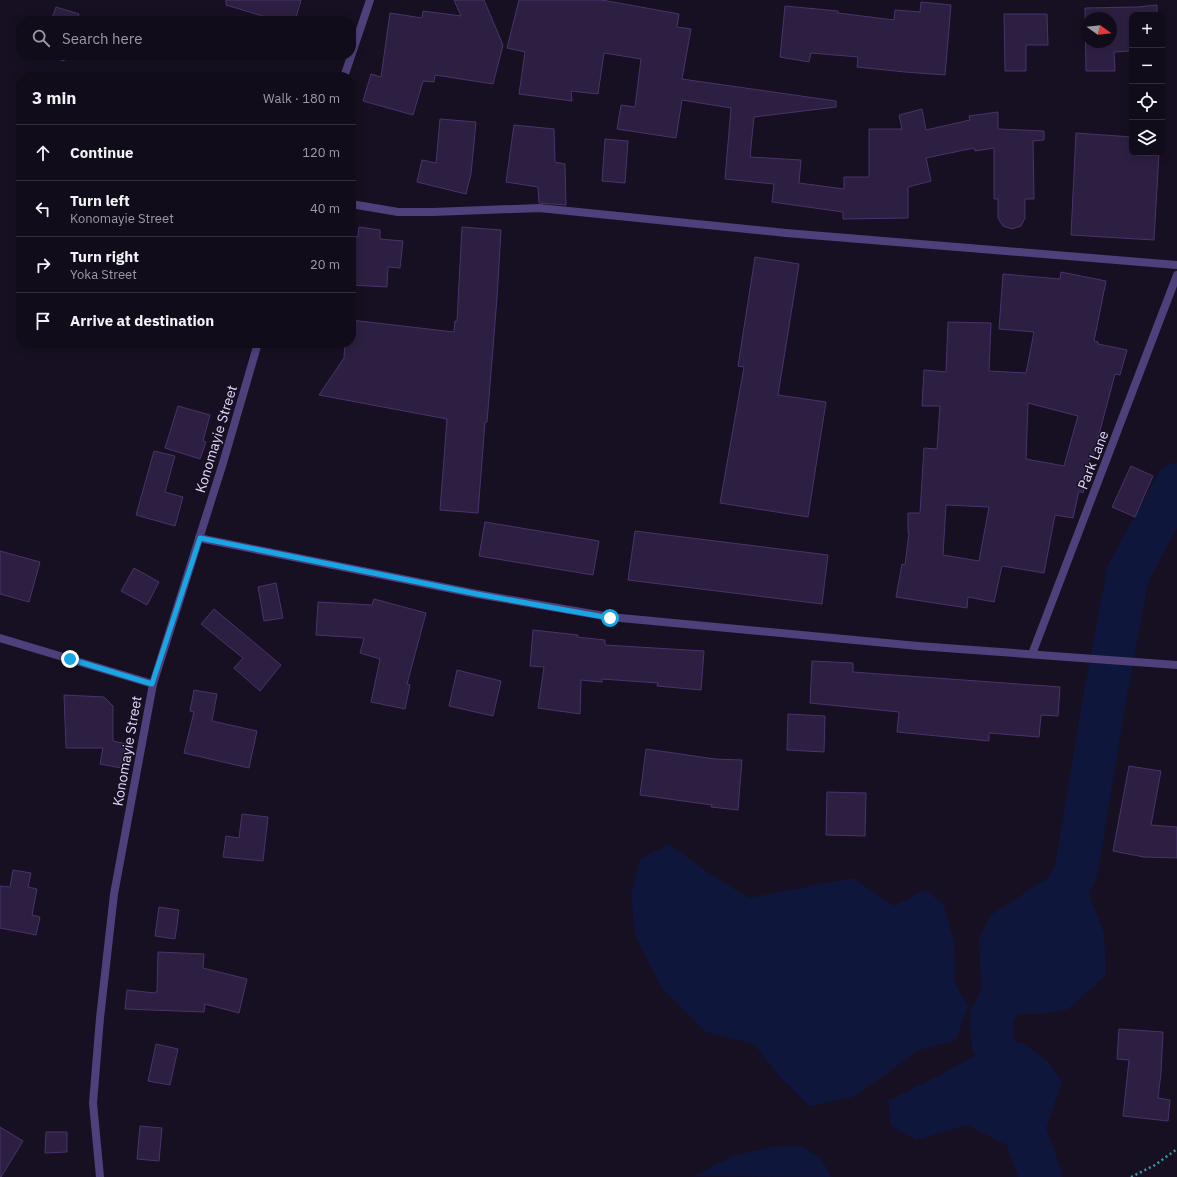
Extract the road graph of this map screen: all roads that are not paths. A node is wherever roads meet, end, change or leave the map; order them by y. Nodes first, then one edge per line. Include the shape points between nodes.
1 (370, 0) edge
2 (356, 41) edge
3 (350, 60) edge
4 (346, 72) edge
5 (356, 205) edge
6 (1177, 265) edge
7 (1177, 275) edge
8 (257, 348) edge
9 (200, 538) junction
10 (0, 638) edge
11 (1032, 654) junction
12 (1177, 664) edge
13 (152, 684) junction
14 (100, 1177) edge

1 - 2 street
3 - 4 street
5 - 6 street via 398,212 539,208 786,234
7 - 11 street, Park Lane
8 - 9 street, Konomayie Street
9 - 11 street via 610,618
9 - 13 street, Konomayie Street
10 - 13 street
11 - 12 street
13 - 14 street, Konomayie Street via 114,894 101,1010 93,1103

